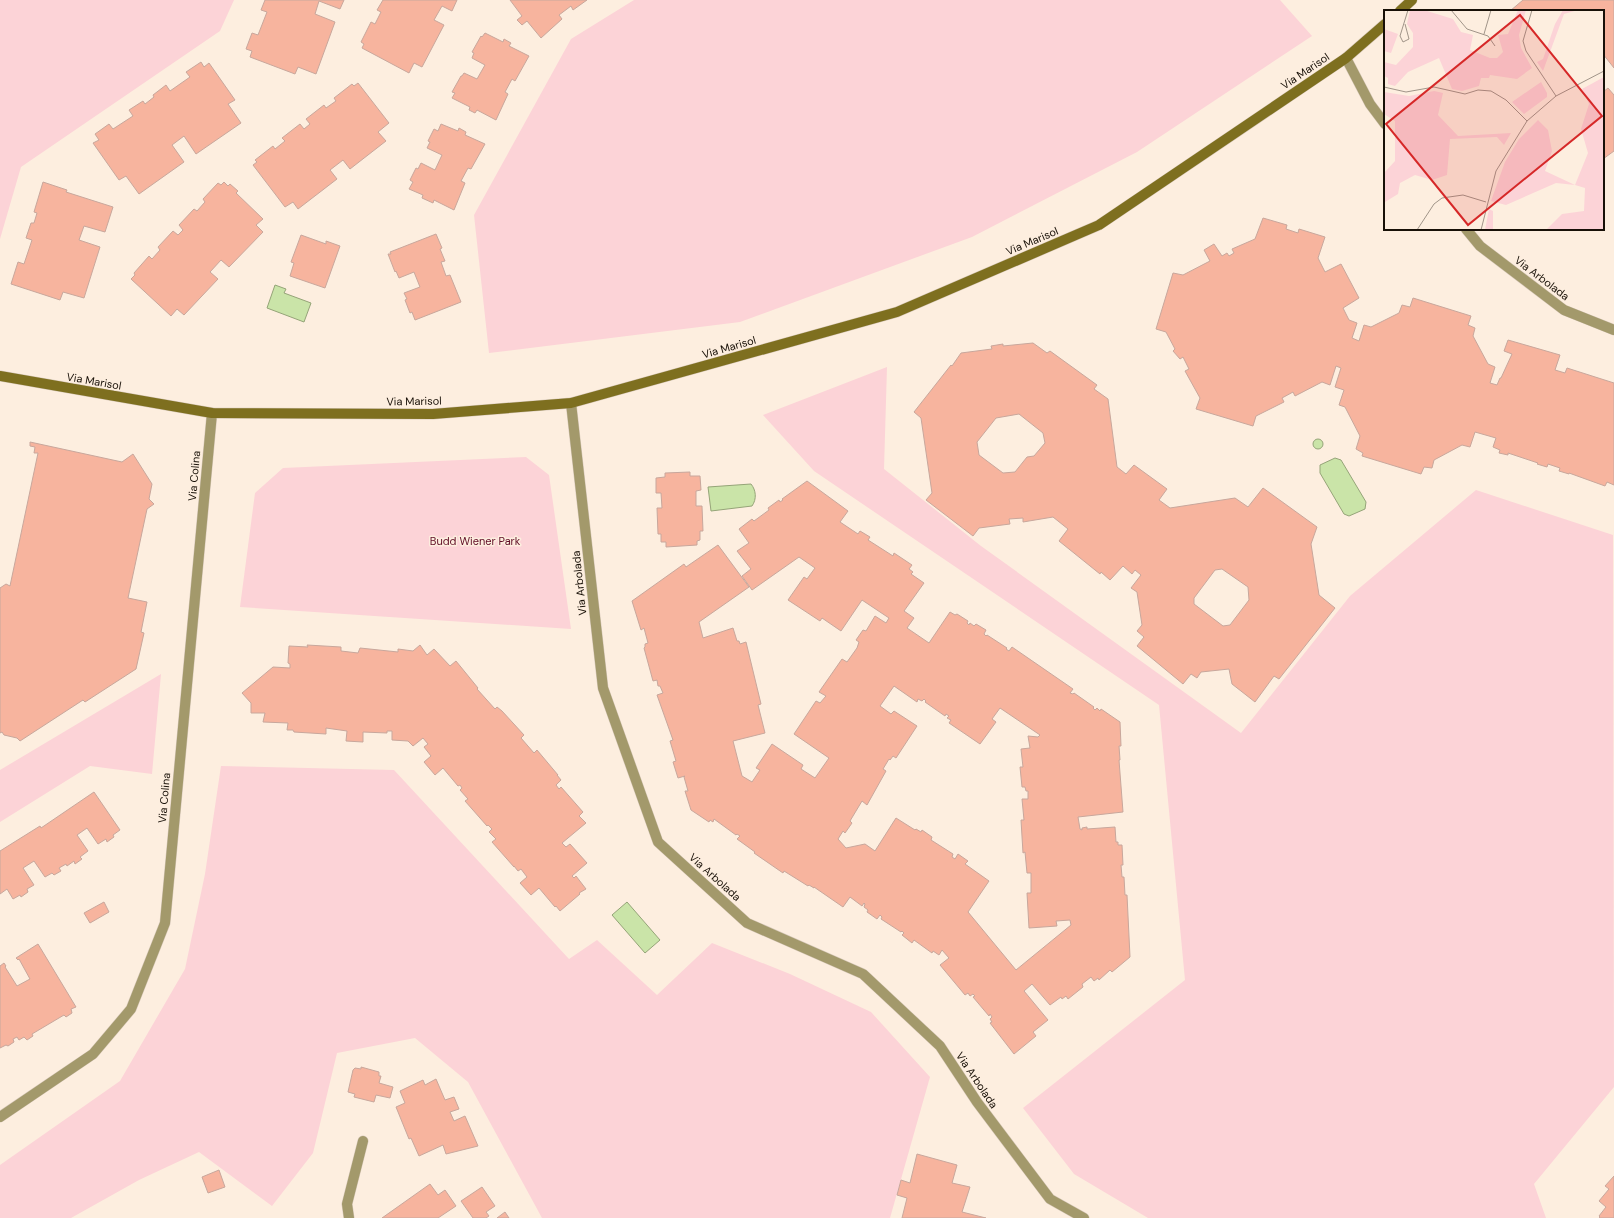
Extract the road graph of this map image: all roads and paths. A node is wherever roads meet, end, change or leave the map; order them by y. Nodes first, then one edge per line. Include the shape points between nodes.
1 (1412, 0) edge
2 (1401, 10) edge
3 (1384, 25) edge
4 (1346, 58) junction
5 (1384, 123) edge
6 (1467, 230) edge
7 (1614, 330) edge
8 (0, 376) edge
9 (572, 403) junction
10 (212, 413) junction
11 (0, 1116) edge
12 (362, 1141) dead end
13 (349, 1218) edge
14 (1084, 1218) edge

1 - 2 street
3 - 4 street, Via Marisol
4 - 5 street via 1370,104
4 - 9 street, Via Marisol via 1099,225 897,312
6 - 7 street, Via Arbolada via 1480,246 1564,310
8 - 10 street, Via Marisol
9 - 10 street, Via Marisol via 434,414
9 - 14 street, Via Arbolada via 603,688 658,842 747,923 863,974 940,1046 977,1102 1050,1199
10 - 11 street, Via Colina via 165,923 131,1009 93,1054
12 - 13 street via 347,1204

